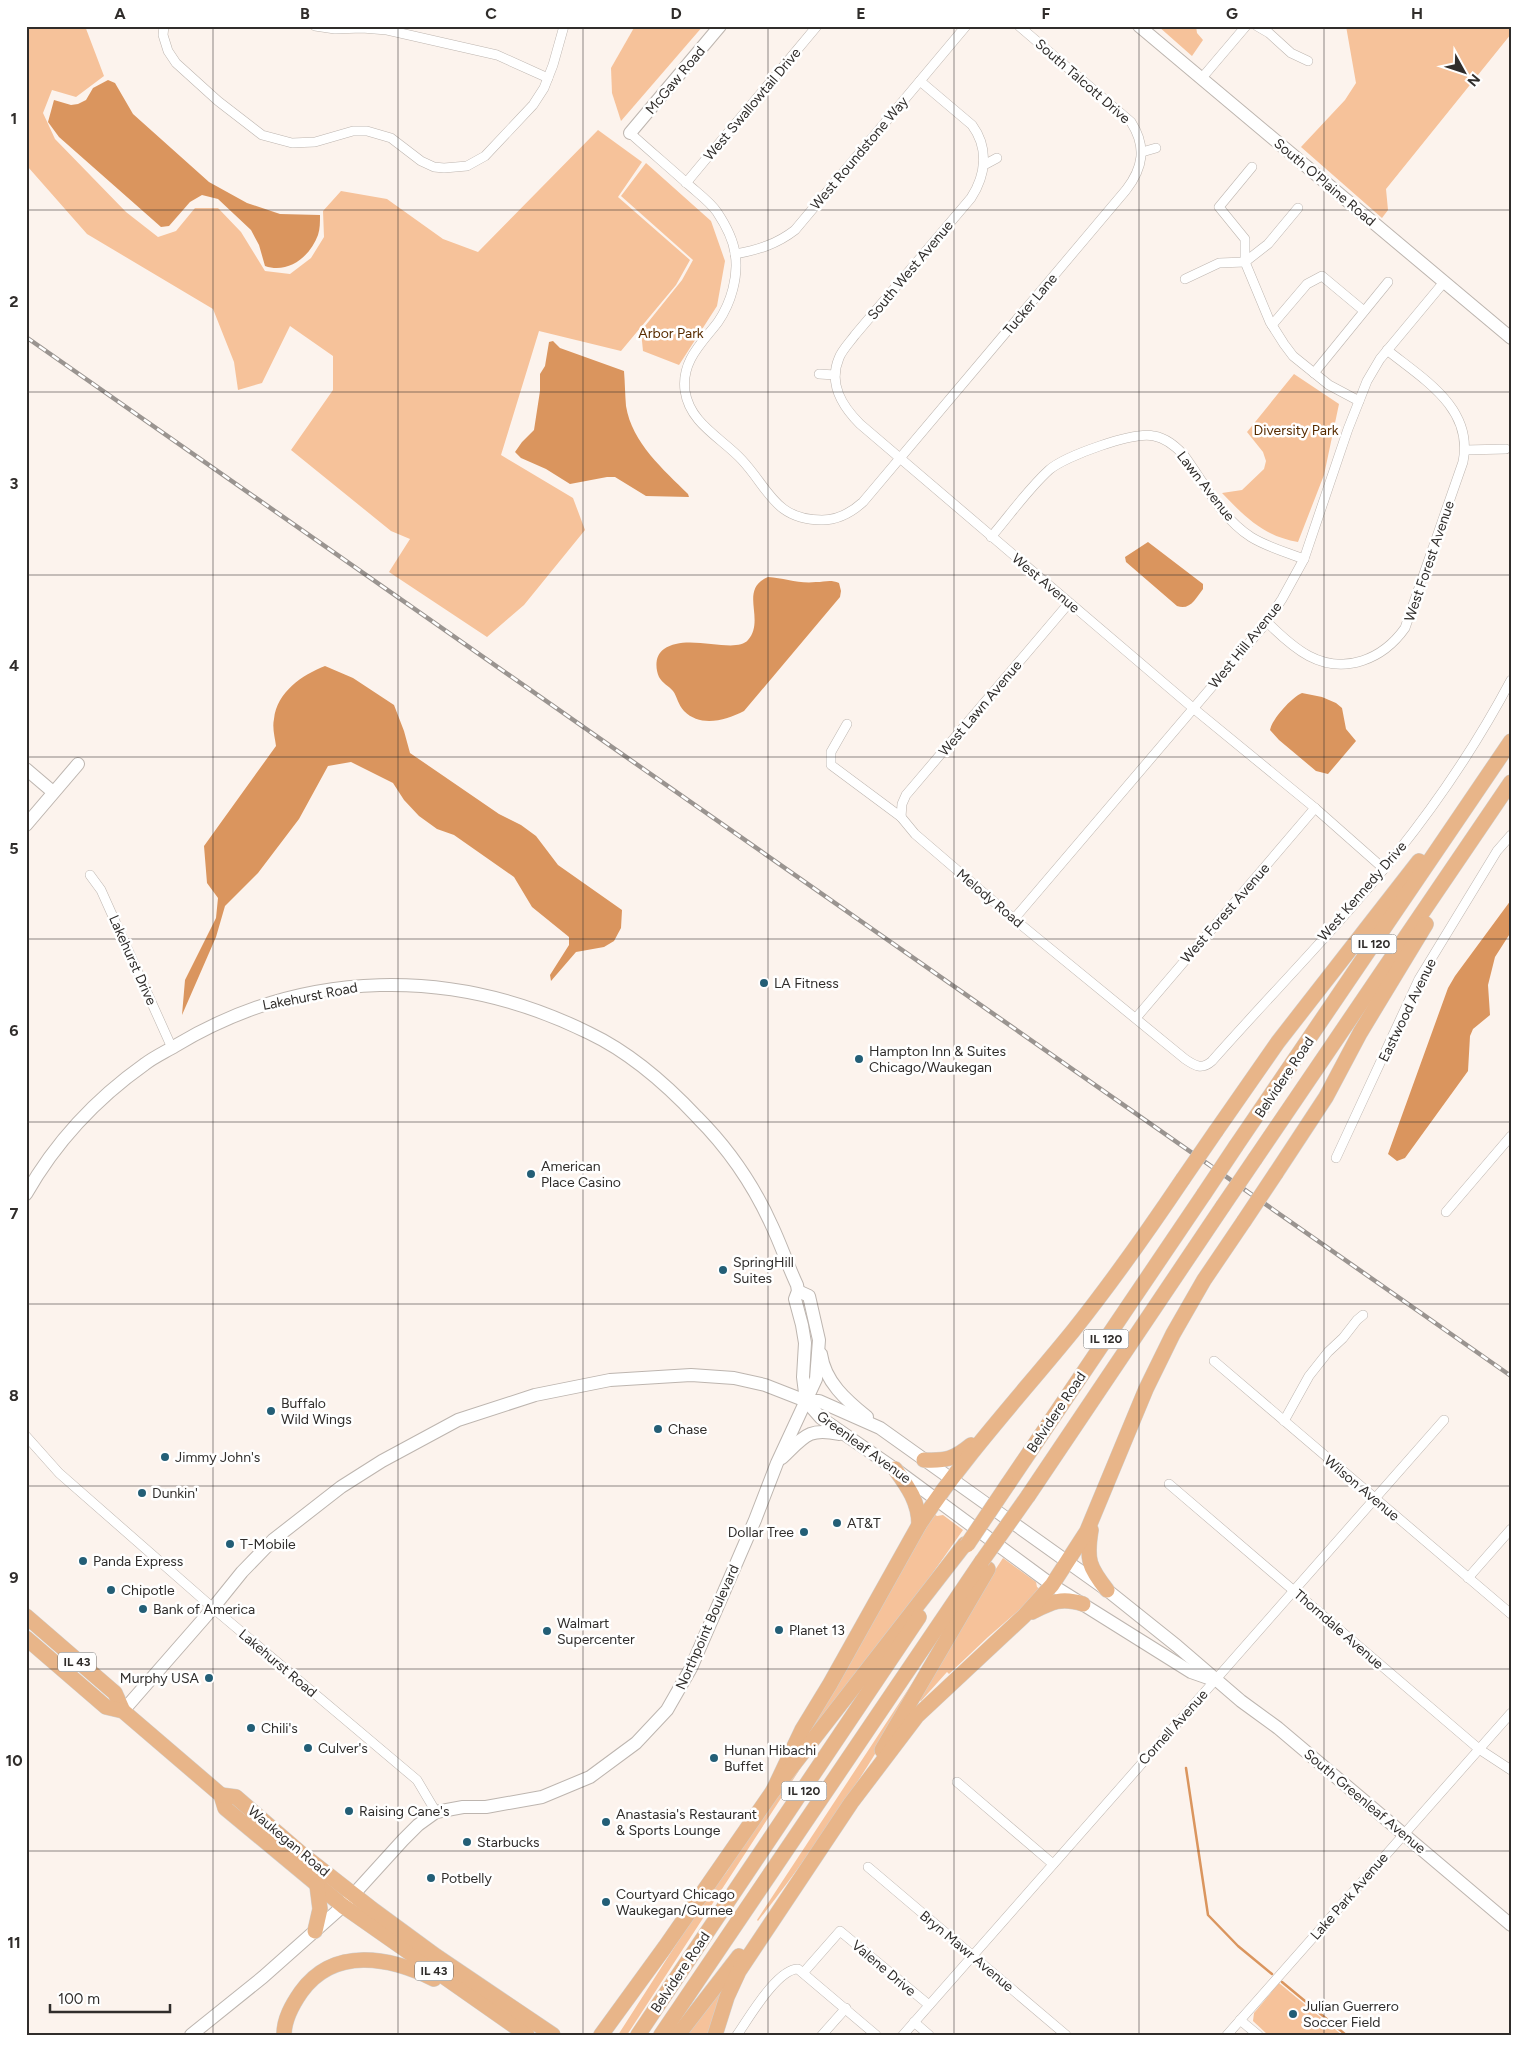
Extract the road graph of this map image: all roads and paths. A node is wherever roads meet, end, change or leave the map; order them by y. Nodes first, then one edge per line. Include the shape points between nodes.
1 (164, 26) edge
2 (315, 26) edge
3 (564, 26) edge
4 (720, 26) edge
5 (818, 26) edge
6 (966, 26) edge
7 (1019, 26) edge
8 (1139, 26) edge
9 (1246, 26) edge
10 (1257, 26) edge
11 (1308, 61) dead end
12 (548, 78) junction
13 (1201, 79) junction
14 (920, 81) junction
15 (630, 133) joint
16 (1156, 148) dead end
17 (1142, 152) junction
18 (997, 158) dead end
19 (984, 165) junction
20 (1252, 167) dead end
21 (686, 182) junction
22 (1298, 208) dead end
23 (735, 254) junction
24 (1245, 262) junction
25 (1185, 279) dead end
26 (1388, 282) dead end
27 (1444, 282) junction
28 (1364, 311) junction
29 (1272, 325) junction
30 (1511, 338) edge
31 (1387, 350) junction
32 (1314, 373) junction
33 (819, 374) dead end
34 (835, 375) junction
35 (1359, 401) junction
36 (1506, 449) dead end
37 (1465, 450) junction
38 (900, 458) junction
39 (991, 537) junction
40 (1304, 559) junction
41 (1070, 603) junction
42 (1267, 622) junction
43 (1511, 680) edge
44 (1193, 708) junction
45 (847, 724) dead end
46 (1511, 741) edge
47 (78, 764) dead end
48 (26, 769) edge
49 (1511, 783) edge
50 (53, 792) junction
51 (1315, 808) junction
52 (901, 817) junction
53 (26, 825) edge
54 (1511, 836) edge
55 (1384, 869) junction
56 (90, 875) dead end
57 (1014, 919) junction
58 (1136, 1018) junction
59 (172, 1048) junction
60 (1184, 1059) joint
61 (1511, 1136) edge
62 (1336, 1158) dead end
63 (26, 1194) edge
64 (1446, 1212) dead end
65 (798, 1291) junction
66 (1363, 1315) dead end
67 (819, 1340) junction
68 (1214, 1361) dead end
69 (806, 1401) junction
70 (1444, 1420) dead end
71 (1284, 1421) junction
72 (880, 1428) junction
73 (988, 1432) junction
74 (846, 1435) junction
75 (26, 1436) edge
76 (924, 1460) junction
77 (777, 1463) junction
78 (895, 1469) junction
79 (951, 1479) junction
80 (1169, 1484) dead end
81 (1374, 1498) junction
82 (936, 1499) junction
83 (1094, 1518) junction
84 (919, 1525) junction
85 (1511, 1529) edge
86 (966, 1544) junction
87 (1067, 1561) junction
88 (986, 1563) junction
89 (1468, 1578) junction
90 (1052, 1585) junction
91 (1107, 1590) junction
92 (1294, 1590) junction
93 (1083, 1604) junction
94 (213, 1608) junction
95 (1511, 1614) edge
96 (26, 1616) edge
97 (1024, 1616) junction
98 (26, 1638) edge
99 (1216, 1681) junction
100 (122, 1711) junction
101 (1511, 1713) edge
102 (1479, 1749) junction
103 (1511, 1770) edge
104 (957, 1782) dead end
105 (773, 1791) junction
106 (221, 1795) junction
107 (851, 1803) junction
108 (436, 1812) junction
109 (1404, 1834) junction
110 (1053, 1864) junction
111 (868, 1867) dead end
112 (798, 1883) junction
113 (317, 1885) junction
114 (354, 1894) junction
115 (343, 1906) junction
116 (1511, 1925) edge
117 (315, 1931) junction
118 (665, 1947) junction
119 (973, 1955) junction
120 (804, 1972) junction
121 (476, 2000) junction
122 (929, 2005) junction
123 (846, 2008) junction
124 (1240, 2020) junction
125 (914, 2022) junction
126 (190, 2035) edge
127 (284, 2035) edge
128 (526, 2035) edge
129 (553, 2035) edge
130 (601, 2035) edge
131 (611, 2035) edge
132 (638, 2035) edge
133 (661, 2035) edge
134 (678, 2035) edge
135 (715, 2035) edge
136 (737, 2035) edge
137 (822, 2035) edge
138 (876, 2035) edge
139 (903, 2035) edge
140 (929, 2035) edge
141 (1066, 2035) edge
142 (1227, 2035) edge
143 (1258, 2035) edge

1 - 12 street via 163,35 176,63 262,135 292,143 315,142 353,131 373,132 391,138 434,167 467,166 486,156 533,105
2 - 12 street via 396,32 497,55
3 - 12 street
4 - 15 street, McGaw Road
5 - 21 street, West Swallowtail Drive
6 - 14 street, West Roundstone Way
7 - 17 street, South Talcott Drive via 1123,114 1136,128
8 - 13 street, South O'Plaine Road
9 - 13 street
10 - 11 street via 1291,53
13 - 27 street, South O'Plaine Road
14 - 19 street, South West Avenue via 978,133 985,154
14 - 23 street, West Roundstone Way via 795,230 771,246
15 - 21 street, Tucker Lane
16 - 17 street
17 - 38 street, Tucker Lane via 1138,170 1126,190
18 - 19 street
19 - 34 street, South West Avenue via 979,186 971,198 855,335 839,356
20 - 24 street via 1219,207 1245,239
21 - 23 street, Tucker Lane via 717,212 729,233
22 - 24 street via 1268,244
23 - 38 street, Tucker Lane via 734,286 726,308 693,354 687,369 685,391 697,419 742,460 780,506 805,520 828,520 855,509
24 - 25 street via 1220,263
24 - 29 street
26 - 28 street
27 - 30 street, South O'Plaine Road
27 - 31 street, West Hill Avenue
28 - 29 street via 1322,276 1307,284
28 - 32 street
29 - 32 street via 1293,356
31 - 35 street, West Hill Avenue via 1367,381
31 - 37 street, West Forest Avenue via 1454,408 1464,430
32 - 35 street
33 - 34 street
34 - 38 street, South West Avenue via 839,398 848,412
35 - 40 street, West Hill Avenue
36 - 37 street
37 - 42 street, West Forest Avenue via 1405,628 1390,646 1359,662 1330,663 1310,656
38 - 39 street, West Avenue
39 - 40 street, Lawn Avenue via 1041,478 1058,464 1135,435 1153,435 1183,454 1222,512 1243,532
39 - 41 street, West Avenue
40 - 42 street, West Hill Avenue
41 - 44 street, West Avenue
41 - 52 street, West Lawn Avenue via 906,795
42 - 44 street, West Hill Avenue
43 - 55 street, West Kennedy Drive via 1478,740
44 - 51 street, West Avenue
44 - 57 street, West Hill Avenue
45 - 52 street, Melody Road via 831,752 831,765
46 - 73 main road, bridge via 1278,1042 1102,1294
46 - 86 main road, Belvidere Road / IL 120, bridge
47 - 50 street
48 - 50 street
49 - 83 main road, bridge via 1360,1033 1326,1097 1204,1280 1173,1334 1146,1389
49 - 88 main road, Belvidere Road / IL 120, bridge via 1223,1206
50 - 53 street
51 - 55 street, West Avenue
51 - 58 street, West Forest Avenue
52 - 57 street, Melody Road via 915,834
54 - 62 street, Eastwood Avenue via 1487,867 1419,979
55 - 60 street, West Kennedy Drive via 1212,1062 1195,1067
56 - 59 street, Lakehurst Drive via 101,890
57 - 58 street, Melody Road
58 - 60 street, Melody Road
59 - 63 street, Lakehurst Road via 146,1063 91,1110 62,1140
59 - 65 street, Lakehurst Road via 202,1030 253,1008 345,987 417,984 486,995 538,1011 590,1033 622,1053 698,1117 755,1193 772,1224
61 - 64 street
65 - 67 street, Lakehurst Road via 808,1296
65 - 69 street, Lakehurst Road via 795,1299 805,1343 803,1377
66 - 71 street via 1309,1376
67 - 69 street, Lakehurst Road via 816,1379
67 - 72 street via 822,1361 838,1392
68 - 71 street, Wilson Avenue
69 - 72 street, Greenleaf Avenue via 819,1401
69 - 74 street, Greenleaf Avenue via 820,1418
69 - 77 street, Northpoint Boulevard
69 - 94 street via 734,1378 663,1376 578,1385 458,1420 341,1487 273,1540
70 - 81 street, Cornell Avenue
71 - 81 street, Wilson Avenue
72 - 76 street, Greenleaf Avenue
73 - 76 main road via 951,1459
73 - 79 main road
74 - 77 street via 824,1430 808,1434
74 - 78 street, Greenleaf Avenue
75 - 94 street, Lakehurst Road via 59,1473
76 - 79 street, Greenleaf Avenue
77 - 108 street, Northpoint Boulevard via 691,1668 667,1710 651,1728 594,1775 542,1798 486,1808 463,1807
78 - 82 street, Greenleaf Avenue
78 - 84 main road via 912,1494 919,1513
79 - 82 main road
79 - 87 street, Greenleaf Avenue
80 - 92 street, Thorndale Avenue
81 - 89 street, Wilson Avenue
81 - 92 street, Cornell Avenue
82 - 84 main road
82 - 90 street, Greenleaf Avenue
83 - 87 main road
83 - 91 main road via 1087,1557 1091,1569
84 - 105 main road via 802,1730
85 - 89 street
86 - 105 main road
86 - 132 main road, Belvidere Road / IL 120
87 - 90 main road
87 - 91 street, South Greenleaf Avenue
88 - 107 main road
88 - 133 main road, Belvidere Road / IL 120
89 - 95 street, Wilson Avenue
90 - 93 street, South Greenleaf Avenue
90 - 97 main road
91 - 99 street, South Greenleaf Avenue
92 - 99 street, Cornell Avenue
92 - 102 street, Thorndale Avenue
93 - 97 main road via 1071,1600 1051,1602
93 - 99 street, South Greenleaf Avenue via 1191,1672
94 - 100 street
94 - 108 street, Lakehurst Road via 418,1780
96 - 100 main road, Waukegan Road / IL 43 via 115,1693
97 - 107 main road via 917,1716
98 - 100 main road, Waukegan Road / IL 43 via 106,1706
99 - 109 street, South Greenleaf Avenue via 1278,1728
99 - 110 street, Cornell Avenue
100 - 106 main road, Waukegan Road / IL 43
101 - 102 street, Lake Park Avenue
102 - 103 street, Thorndale Avenue
102 - 109 street, Lake Park Avenue
104 - 110 street
105 - 118 main road
106 - 113 main road, Waukegan Road / IL 43 via 226,1808
106 - 114 main road, Waukegan Road via 236,1797
107 - 112 main road
108 - 114 street, Northpoint Boulevard via 418,1824
109 - 116 street, South Greenleaf Avenue
109 - 124 street, Lake Park Avenue
110 - 119 street, Cornell Avenue
111 - 119 street, Bryn Mawr Avenue
112 - 134 main road
112 - 135 main road via 739,1971 726,1997
113 - 115 main road, Waukegan Road / IL 43
113 - 117 main road via 320,1909
114 - 115 street, Northpoint Boulevard
114 - 129 main road, IL 43 via 436,1956
115 - 117 street, Northpoint Boulevard
115 - 121 main road, IL 43
117 - 126 street, Northpoint Boulevard
118 - 130 main road
118 - 131 main road
119 - 122 street, Cornell Avenue
119 - 141 street, Bryn Mawr Avenue
120 - 122 street, Valene Drive via 840,1932
120 - 123 street
120 - 136 street via 798,1968 784,1973
121 - 127 main road via 425,1974 390,1962 353,1960 334,1966 314,1978 294,2002
121 - 128 main road, IL 43
122 - 125 street, Cornell Avenue
123 - 137 street
123 - 138 street
124 - 142 street, Lake Park Avenue
124 - 143 street
125 - 139 street, Cornell Avenue
125 - 140 street

